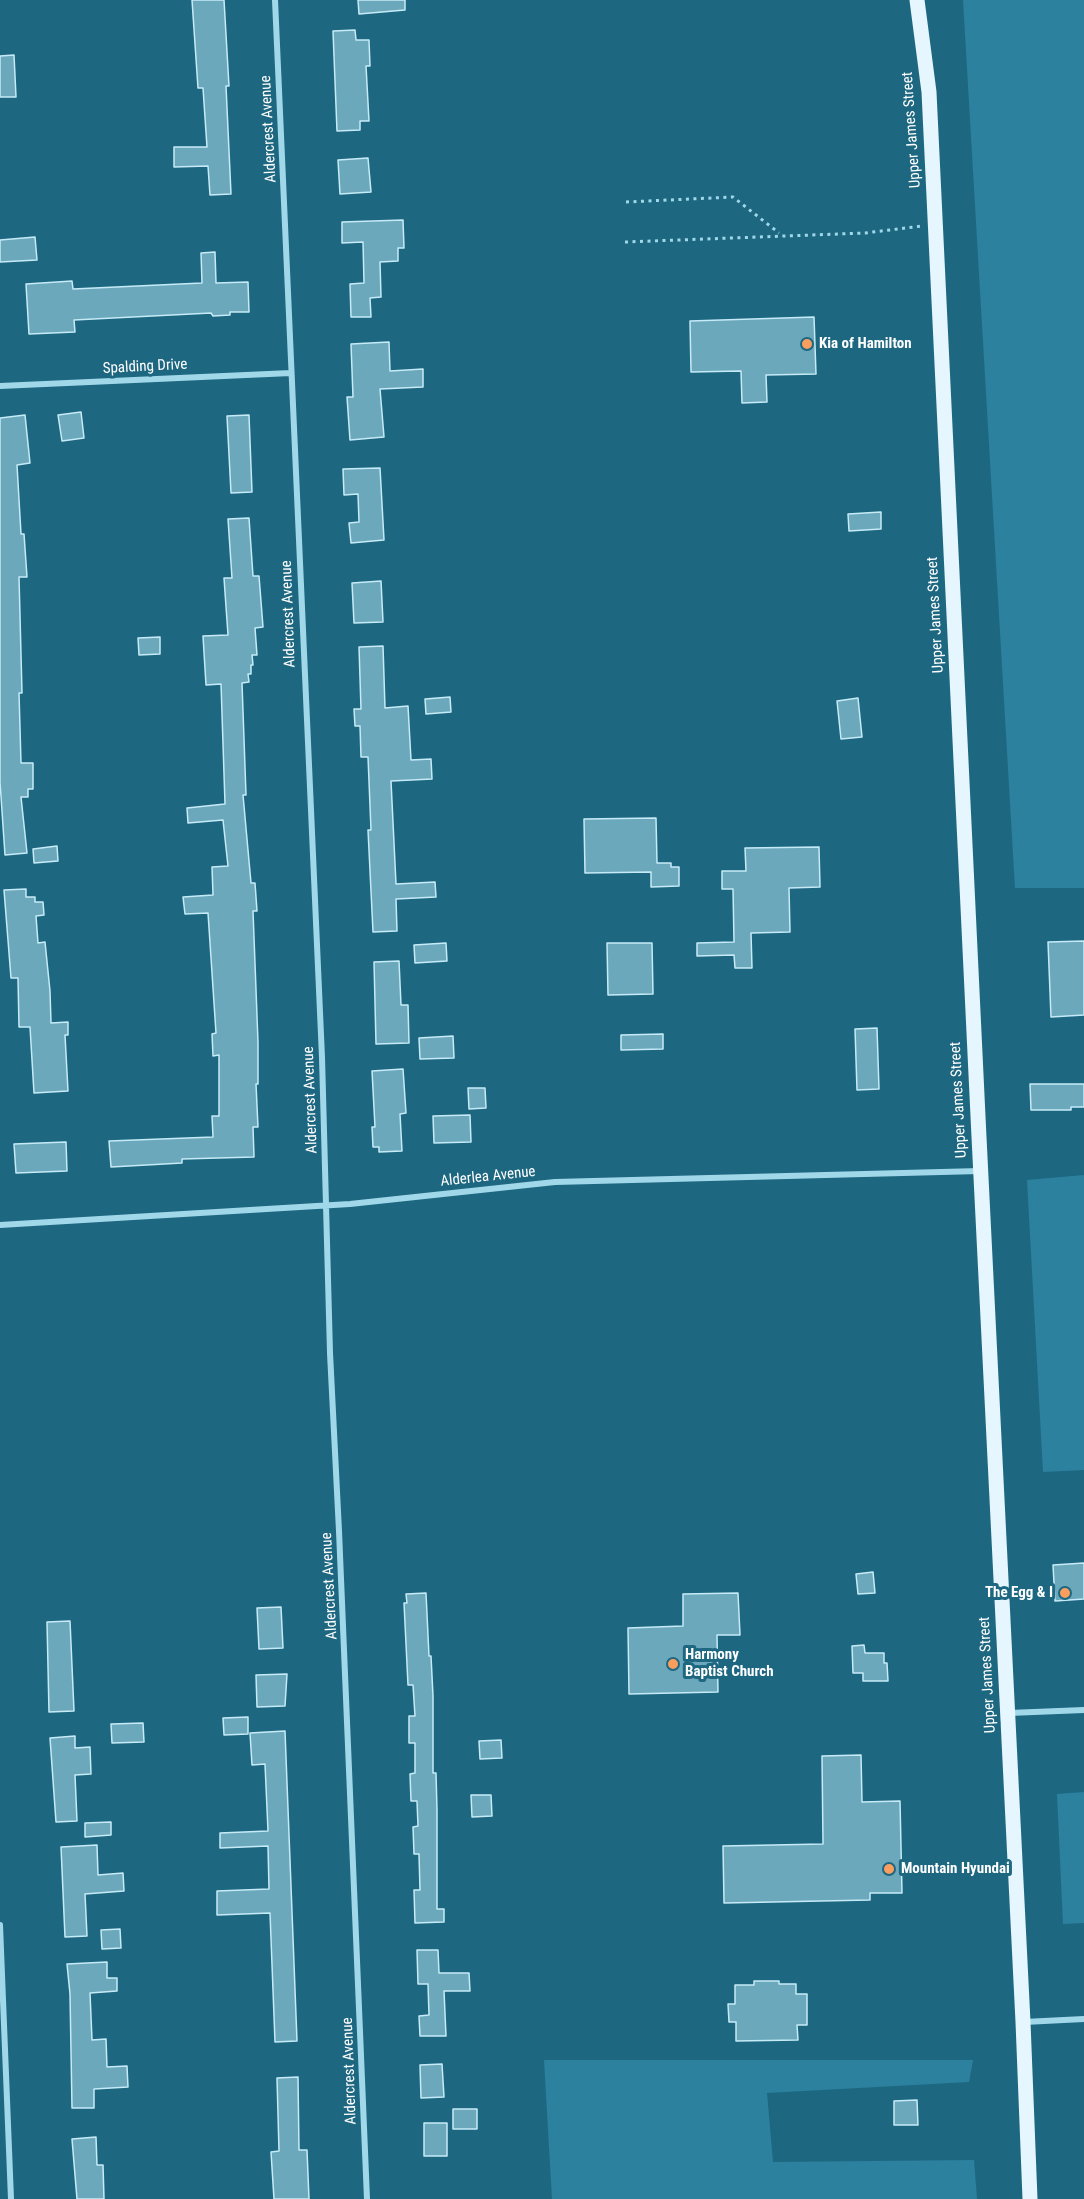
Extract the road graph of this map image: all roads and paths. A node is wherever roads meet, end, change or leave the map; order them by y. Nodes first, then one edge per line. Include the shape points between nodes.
1 (275, 0) edge
2 (916, 0) edge
3 (626, 202) dead end
4 (935, 225) junction
5 (781, 235) junction
6 (626, 242) dead end
7 (291, 373) junction
8 (0, 386) edge
9 (980, 1171) junction
10 (326, 1205) junction
11 (0, 1225) edge
12 (1084, 1710) edge
13 (1008, 1713) junction
14 (0, 1925) edge
15 (1084, 2019) edge
16 (1023, 2022) junction
17 (11, 2199) edge
18 (367, 2199) edge
19 (1030, 2199) edge

1 - 7 street, Aldercrest Avenue
2 - 4 main road, Upper James Street via 929,92
3 - 5 path via 733,197
4 - 5 path via 865,233
4 - 9 main road, Upper James Street
5 - 6 path
7 - 8 street, Spalding Drive
7 - 10 street, Aldercrest Avenue
9 - 10 street, Alderlea Avenue via 555,1182
9 - 13 main road, Upper James Street
10 - 11 street, Alderlea Avenue
10 - 18 street, Aldercrest Avenue
12 - 13 street
13 - 16 main road, Upper James Street
14 - 17 street
15 - 16 street
16 - 19 main road, Upper James Street

